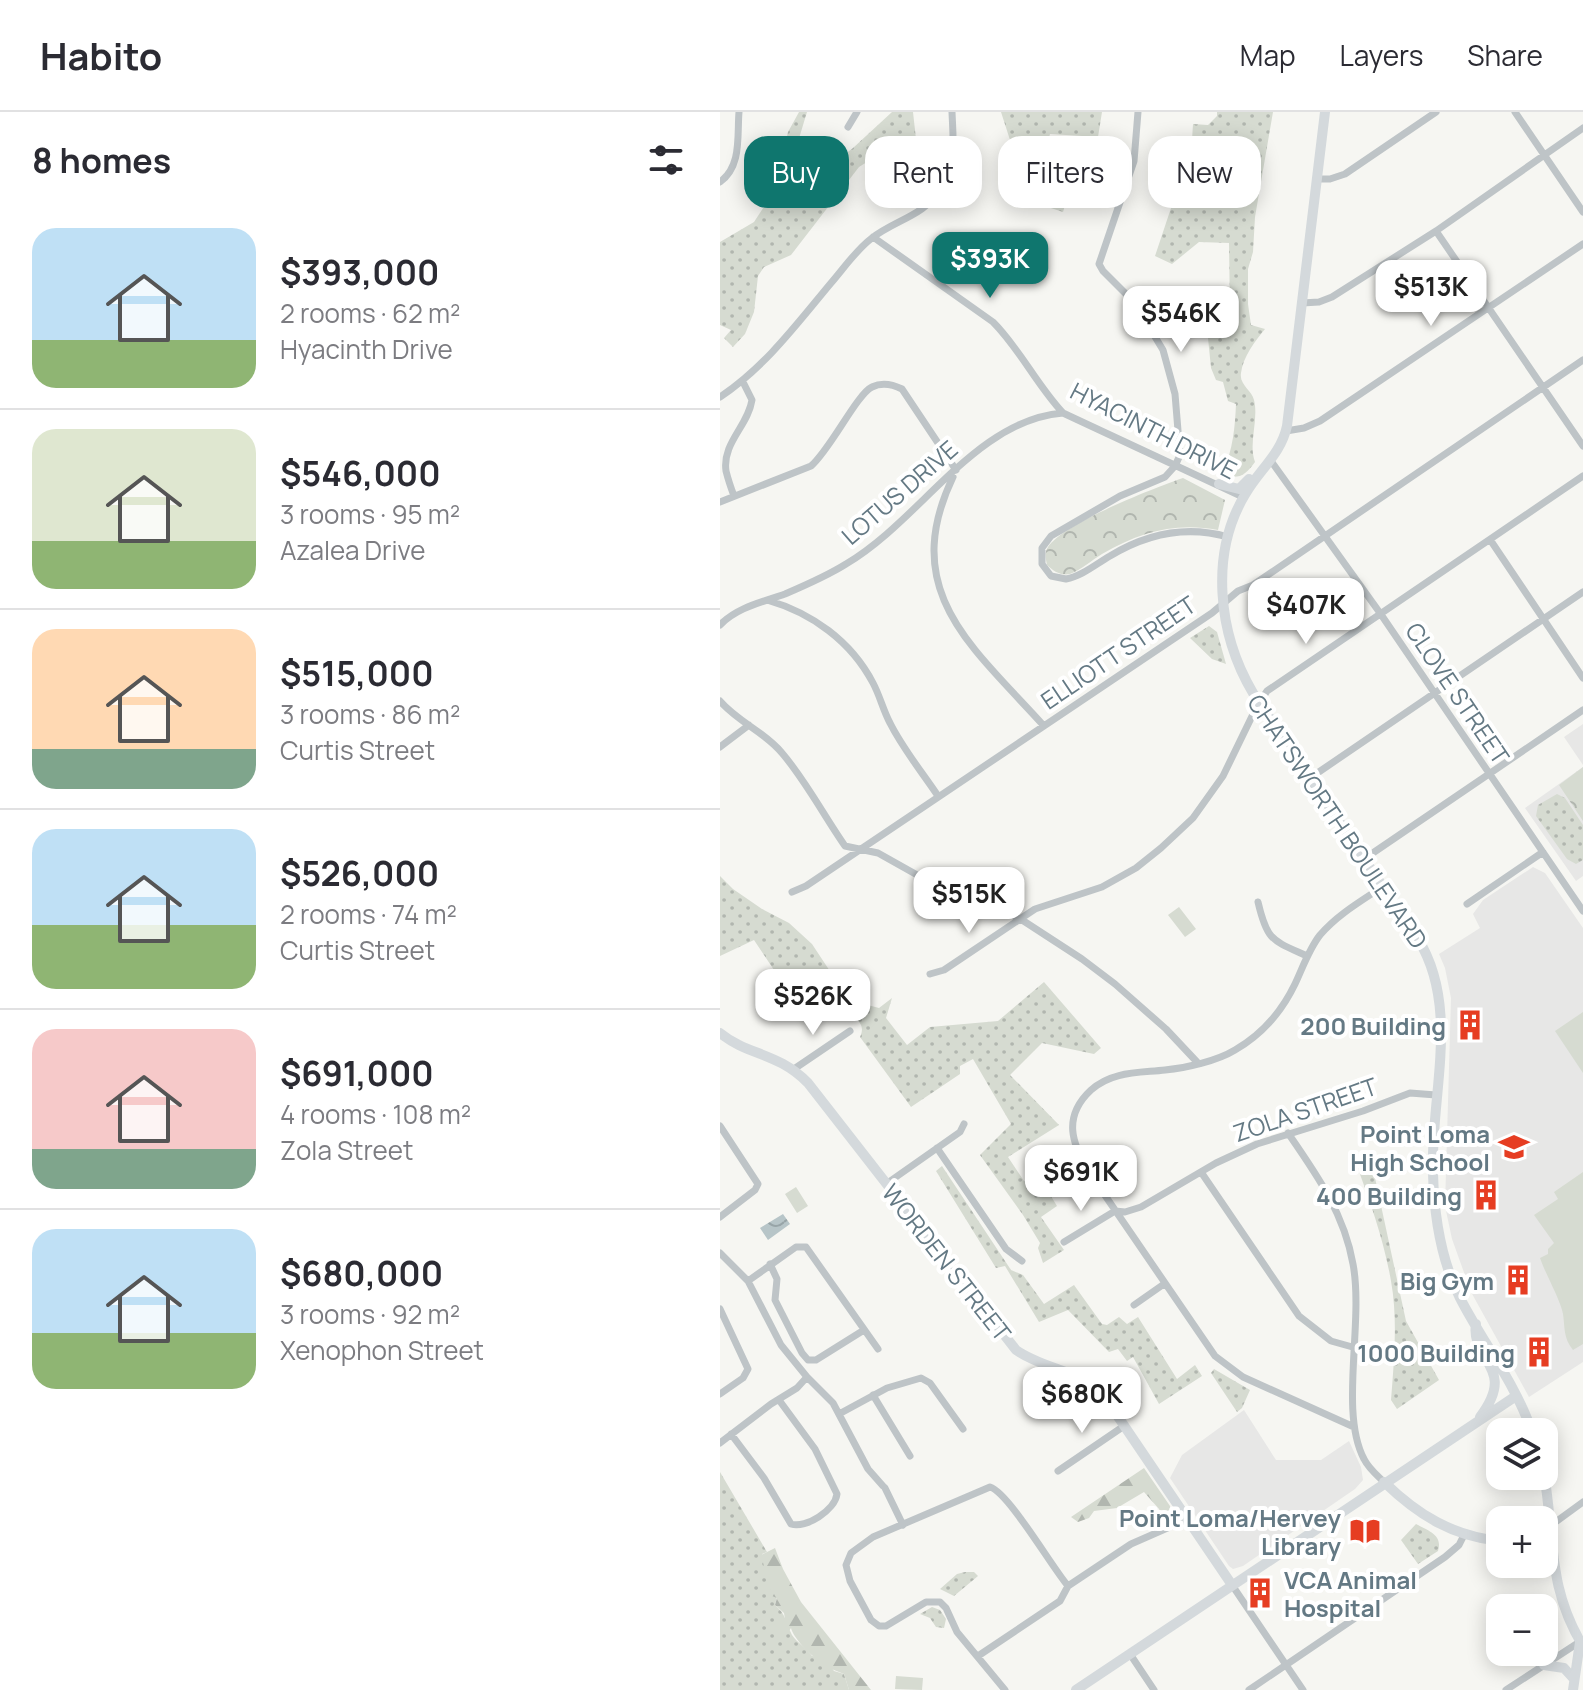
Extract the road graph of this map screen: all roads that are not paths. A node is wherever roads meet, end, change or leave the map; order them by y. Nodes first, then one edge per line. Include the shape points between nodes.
1 (739, 112) edge
2 (857, 112) edge
3 (952, 112) edge
4 (1138, 112) edge
5 (1325, 112) edge
6 (1436, 112) edge
7 (1515, 112) edge
8 (848, 127) dead end
9 (1583, 128) edge
10 (1544, 155) junction
11 (1317, 179) junction
12 (720, 182) edge
13 (1583, 212) edge
14 (1436, 231) junction
15 (873, 237) junction
16 (1583, 244) edge
17 (1302, 303) junction
18 (1490, 308) junction
19 (1583, 360) edge
20 (743, 382) junction
21 (1543, 387) junction
22 (720, 397) edge
23 (1063, 413) junction
24 (1286, 431) junction
25 (1583, 446) edge
26 (1176, 464) junction
27 (1267, 466) junction
28 (956, 470) junction
29 (1583, 476) edge
30 (1219, 484) junction
31 (734, 496) junction
32 (1243, 497) junction
33 (720, 502) edge
34 (1325, 536) junction
35 (1228, 537) junction
36 (1491, 541) junction
37 (1583, 592) edge
38 (767, 600) junction
39 (1223, 605) junction
40 (1380, 613) junction
41 (1542, 619) junction
42 (720, 625) edge
43 (1583, 678) edge
44 (1434, 694) junction
45 (720, 701) edge
46 (1259, 702) junction
47 (1583, 710) edge
48 (749, 725) junction
49 (1044, 726) junction
50 (720, 747) edge
51 (1489, 773) junction
52 (1310, 778) junction
53 (938, 796) junction
54 (860, 850) junction
55 (1543, 852) junction
56 (1364, 859) junction
57 (1382, 887) junction
58 (792, 892) dead end
59 (1258, 902) dead end
60 (1467, 904) dead end
61 (1583, 911) edge
62 (1019, 918) junction
63 (1307, 956) junction
64 (930, 974) dead end
65 (850, 1031) dead end
66 (720, 1033) edge
67 (1197, 1062) junction
68 (794, 1069) junction
69 (1436, 1095) junction
70 (964, 1124) dead end
71 (720, 1126) edge
72 (1288, 1133) junction
73 (724, 1139) edge
74 (937, 1148) junction
75 (1201, 1172) junction
76 (886, 1184) junction
77 (1115, 1211) junction
78 (720, 1217) edge
79 (1064, 1242) dead end
80 (720, 1253) edge
81 (1022, 1261) dead end
82 (770, 1264) junction
83 (748, 1281) junction
84 (1164, 1284) junction
85 (1134, 1305) dead end
86 (720, 1309) edge
87 (1476, 1324) junction
88 (864, 1330) junction
89 (1356, 1348) junction
90 (878, 1349) dead end
91 (807, 1377) junction
92 (720, 1394) edge
93 (873, 1395) junction
94 (1516, 1396) junction
95 (779, 1400) junction
96 (839, 1414) junction
97 (1526, 1418) edge
98 (1476, 1422) junction
99 (1124, 1426) junction
100 (1354, 1427) junction
101 (963, 1429) dead end
102 (731, 1434) junction
103 (720, 1443) edge
104 (910, 1456) dead end
105 (1058, 1471) dead end
106 (1384, 1482) junction
107 (1583, 1502) edge
108 (1188, 1519) junction
109 (1558, 1521) edge
110 (903, 1525) junction
111 (1464, 1535) junction
112 (1486, 1539) edge
113 (1555, 1578) edge
114 (1232, 1585) junction
115 (1068, 1586) junction
116 (1582, 1642) edge
117 (1130, 1654) junction
118 (978, 1656) junction
119 (1558, 1657) edge
120 (1287, 1664) junction
121 (1542, 1666) edge
122 (1551, 1666) edge
123 (1577, 1682) edge
124 (1005, 1690) edge
125 (1076, 1690) edge
126 (1154, 1690) edge
127 (1249, 1690) edge
128 (1303, 1690) edge
129 (1506, 1690) edge

1 - 12 street via 735,162
2 - 8 street
3 - 15 street via 954,151 943,186 923,209
4 - 26 street via 1134,161 1099,264 1134,302 1163,350 1177,408
5 - 11 main road, CHATSWORTH BOULEVARD
6 - 11 street via 1345,174
7 - 10 street
9 - 10 street
10 - 13 street
10 - 14 street
11 - 17 main road, CHATSWORTH BOULEVARD
14 - 17 street via 1328,299
14 - 18 street
15 - 20 street
15 - 23 street, HYACINTH DRIVE via 993,322
16 - 18 street
17 - 24 main road, CHATSWORTH BOULEVARD
18 - 21 street
18 - 24 street via 1320,421
19 - 21 street, ELLIOTT STREET
20 - 22 street
20 - 31 street via 752,400 727,452
21 - 25 street
21 - 34 street, ELLIOTT STREET
23 - 26 street, HYACINTH DRIVE
23 - 28 street, LOTUS DRIVE via 1042,414 1003,431
24 - 27 main road, CHATSWORTH BOULEVARD
26 - 30 street, HYACINTH DRIVE
26 - 35 street via 1162,478 1049,537 1041,554 1045,571 1056,578 1073,578 1134,543 1171,531
27 - 30 main road via 1239,489
27 - 32 main road, CHATSWORTH BOULEVARD
27 - 34 street, CLOVE STREET
28 - 31 street via 902,389 883,384 863,392 811,466
28 - 38 street, LOTUS DRIVE via 865,552
28 - 49 street via 937,520 934,565 940,593 963,636
29 - 36 street
30 - 32 street, HYACINTH DRIVE
31 - 33 street
32 - 35 main road, CHATSWORTH BOULEVARD
34 - 39 street, ELLIOTT STREET
34 - 40 street, CLOVE STREET
35 - 39 main road, CHATSWORTH BOULEVARD
36 - 40 street
36 - 41 street
37 - 41 street
38 - 42 street, LOTUS DRIVE via 734,613
38 - 53 street via 818,623 855,655 890,724
39 - 46 main road, CHATSWORTH BOULEVARD via 1236,660
39 - 49 street, ELLIOTT STREET
40 - 44 street, CLOVE STREET
40 - 46 street via 1267,691
41 - 43 street
41 - 44 street
44 - 51 street, CLOVE STREET
44 - 52 street
45 - 48 street
46 - 52 main road, CHATSWORTH BOULEVARD
46 - 62 street via 1223,776 1178,834 1118,879
47 - 51 street
48 - 50 street
48 - 54 street via 783,753 845,846
49 - 53 street, ELLIOTT STREET
51 - 55 street, CLOVE STREET
51 - 56 street
52 - 56 main road, CHATSWORTH BOULEVARD
53 - 54 street, ELLIOTT STREET
54 - 58 street, ELLIOTT STREET
54 - 62 street via 878,853 935,885
55 - 60 street
55 - 61 street, CLOVE STREET
56 - 57 main road, CHATSWORTH BOULEVARD
57 - 63 street via 1329,926
57 - 69 main road, CHATSWORTH BOULEVARD via 1434,973 1440,1010
59 - 63 street via 1270,936
62 - 64 street via 944,970
62 - 67 street via 1109,979
63 - 67 street via 1282,1007 1263,1029 1221,1058
65 - 68 street
66 - 68 main road, WORDEN STREET
67 - 77 street via 1126,1073 1091,1090 1080,1103 1072,1123 1073,1141
68 - 76 main road, WORDEN STREET
69 - 72 street, ZOLA STREET via 1410,1093
69 - 87 main road, CHATSWORTH BOULEVARD via 1433,1171 1439,1232 1456,1290
70 - 74 street
71 - 73 street
72 - 75 street, ZOLA STREET
72 - 89 street via 1328,1193 1346,1232 1354,1266
73 - 78 street via 757,1186
74 - 76 street
74 - 81 street via 1006,1249
75 - 77 street, ZOLA STREET via 1141,1207
75 - 89 street via 1299,1316 1331,1341
76 - 99 main road, WORDEN STREET via 1010,1344 1034,1361 1091,1384
77 - 79 street, ZOLA STREET
77 - 84 street
80 - 83 street
82 - 83 street
82 - 88 street via 796,1247 808,1248
82 - 88 street via 777,1279 775,1300 808,1360
83 - 91 street via 781,1345
84 - 85 street
84 - 100 street via 1222,1363
86 - 92 street via 746,1364 746,1376
87 - 94 main road, CHATSWORTH BOULEVARD
87 - 98 main road via 1474,1335 1495,1381 1492,1399
88 - 90 street
89 - 100 street
91 - 95 street
91 - 96 street
93 - 96 street
93 - 101 street via 924,1379
93 - 104 street
94 - 97 main road, CHATSWORTH BOULEVARD
94 - 98 main road
95 - 102 street
95 - 102 street via 815,1449 837,1494 833,1505 805,1525 791,1524
96 - 110 street
98 - 106 main road
99 - 105 street
99 - 108 main road, WORDEN STREET
100 - 106 street via 1364,1458
102 - 103 street
106 - 111 main road via 1420,1514
106 - 114 main road
107 - 109 street
108 - 114 main road, WORDEN STREET
108 - 115 street via 1131,1544
110 - 115 street via 980,1489 995,1488
110 - 118 street via 873,1537 848,1559 850,1581 867,1615 886,1626 937,1601
111 - 112 main road
111 - 120 street via 1445,1557
113 - 116 main road
114 - 117 main road
114 - 120 street, WORDEN STREET
115 - 118 street via 1060,1601
116 - 119 street
116 - 123 main road
117 - 125 main road
117 - 126 street
118 - 124 street
120 - 127 street
120 - 128 street, WORDEN STREET
121 - 129 street
122 - 123 main road via 1564,1668

